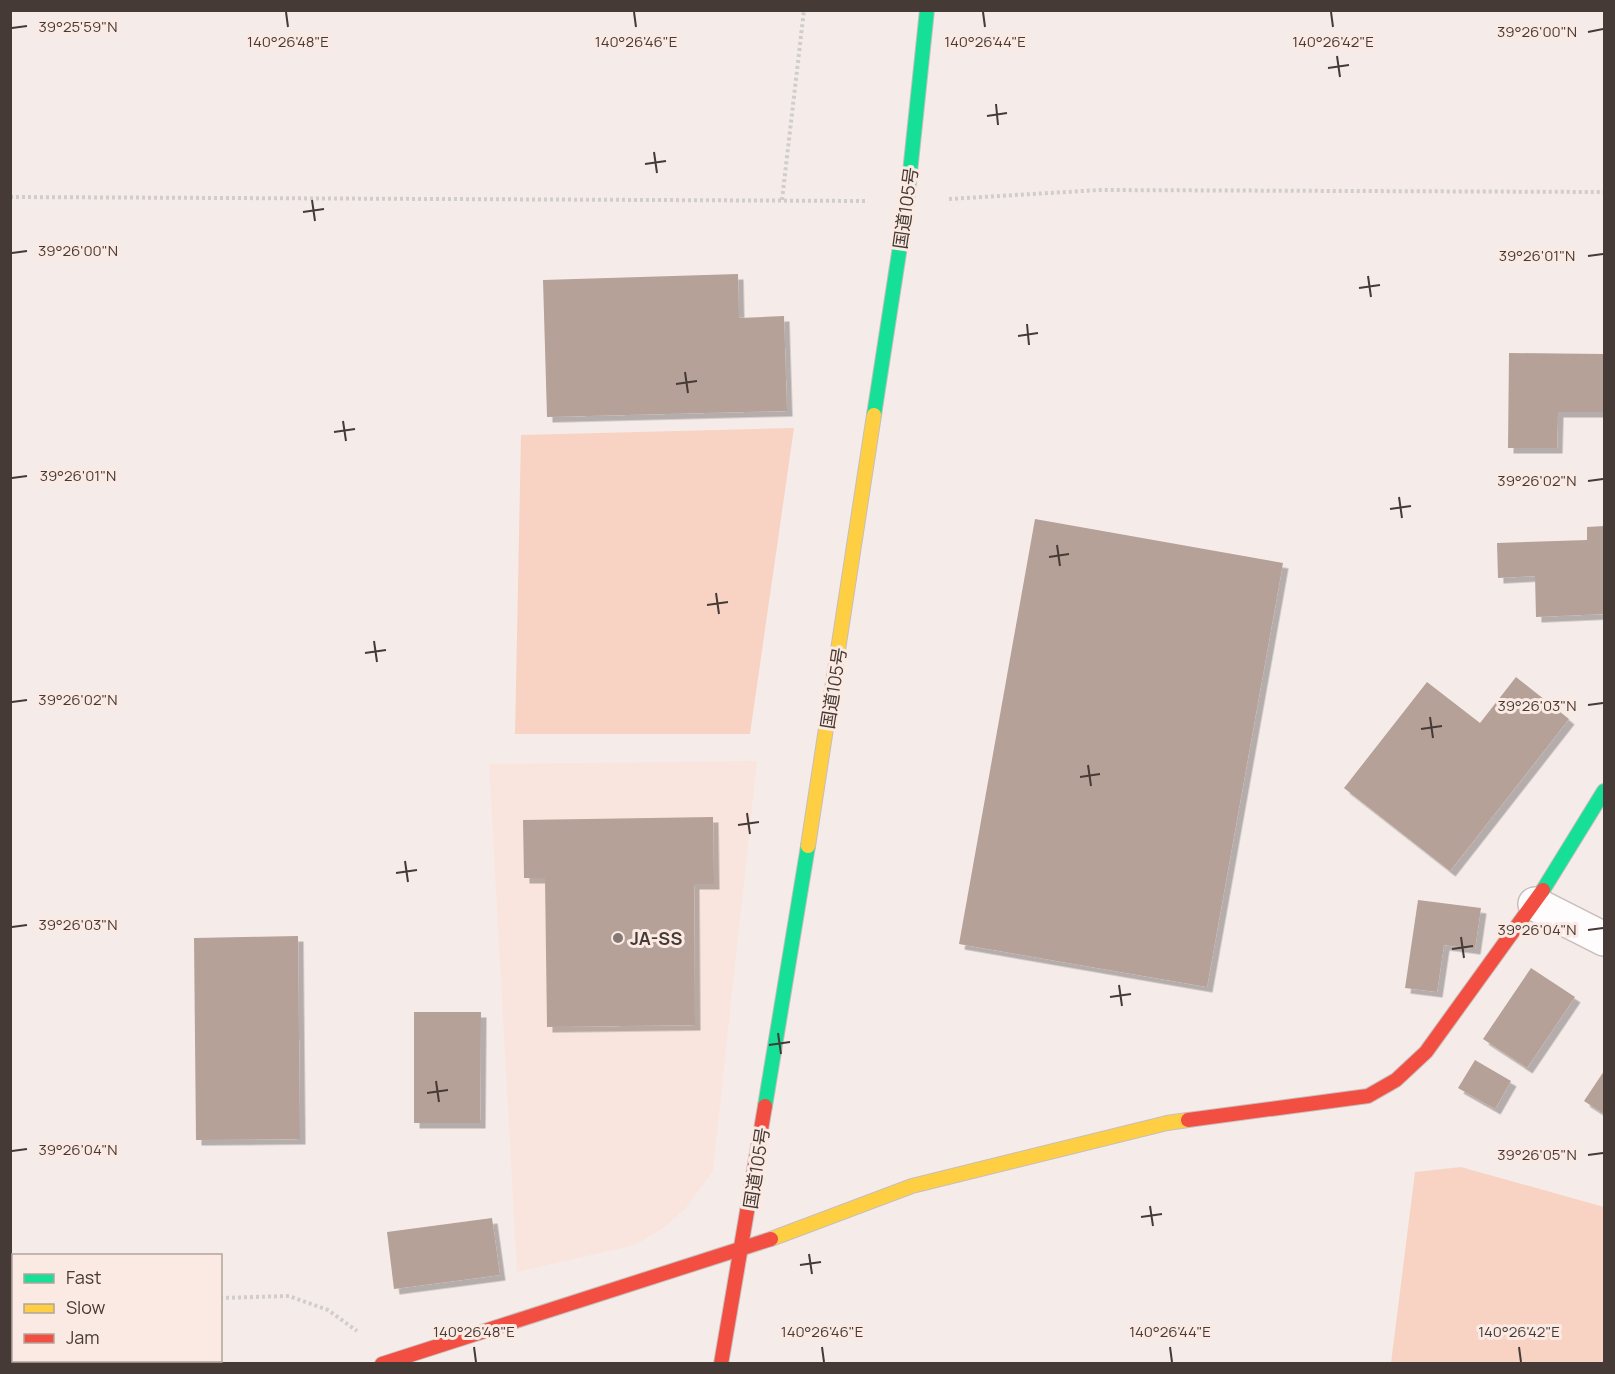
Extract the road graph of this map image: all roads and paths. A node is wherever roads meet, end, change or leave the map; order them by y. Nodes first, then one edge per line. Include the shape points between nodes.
1 (804, 10) edge
2 (927, 10) edge
3 (1605, 192) edge
4 (10, 197) edge
5 (782, 200) junction
6 (907, 201) junction
7 (1605, 791) edge
8 (1535, 904) junction
9 (1605, 939) edge
10 (742, 1250) junction
11 (222, 1298) edge
12 (389, 1361) edge
13 (721, 1364) edge

1 - 5 path
2 - 6 main road, 国道105号
3 - 6 path via 1100,190
4 - 5 path
5 - 6 path
6 - 10 main road, 国道105号 via 809,844
7 - 8 main road
8 - 9 street
8 - 10 main road via 1426,1052 1396,1080 1368,1096 1167,1123 912,1186
10 - 12 main road
10 - 13 main road, 国道105号
11 - 12 path via 289,1296 328,1310

